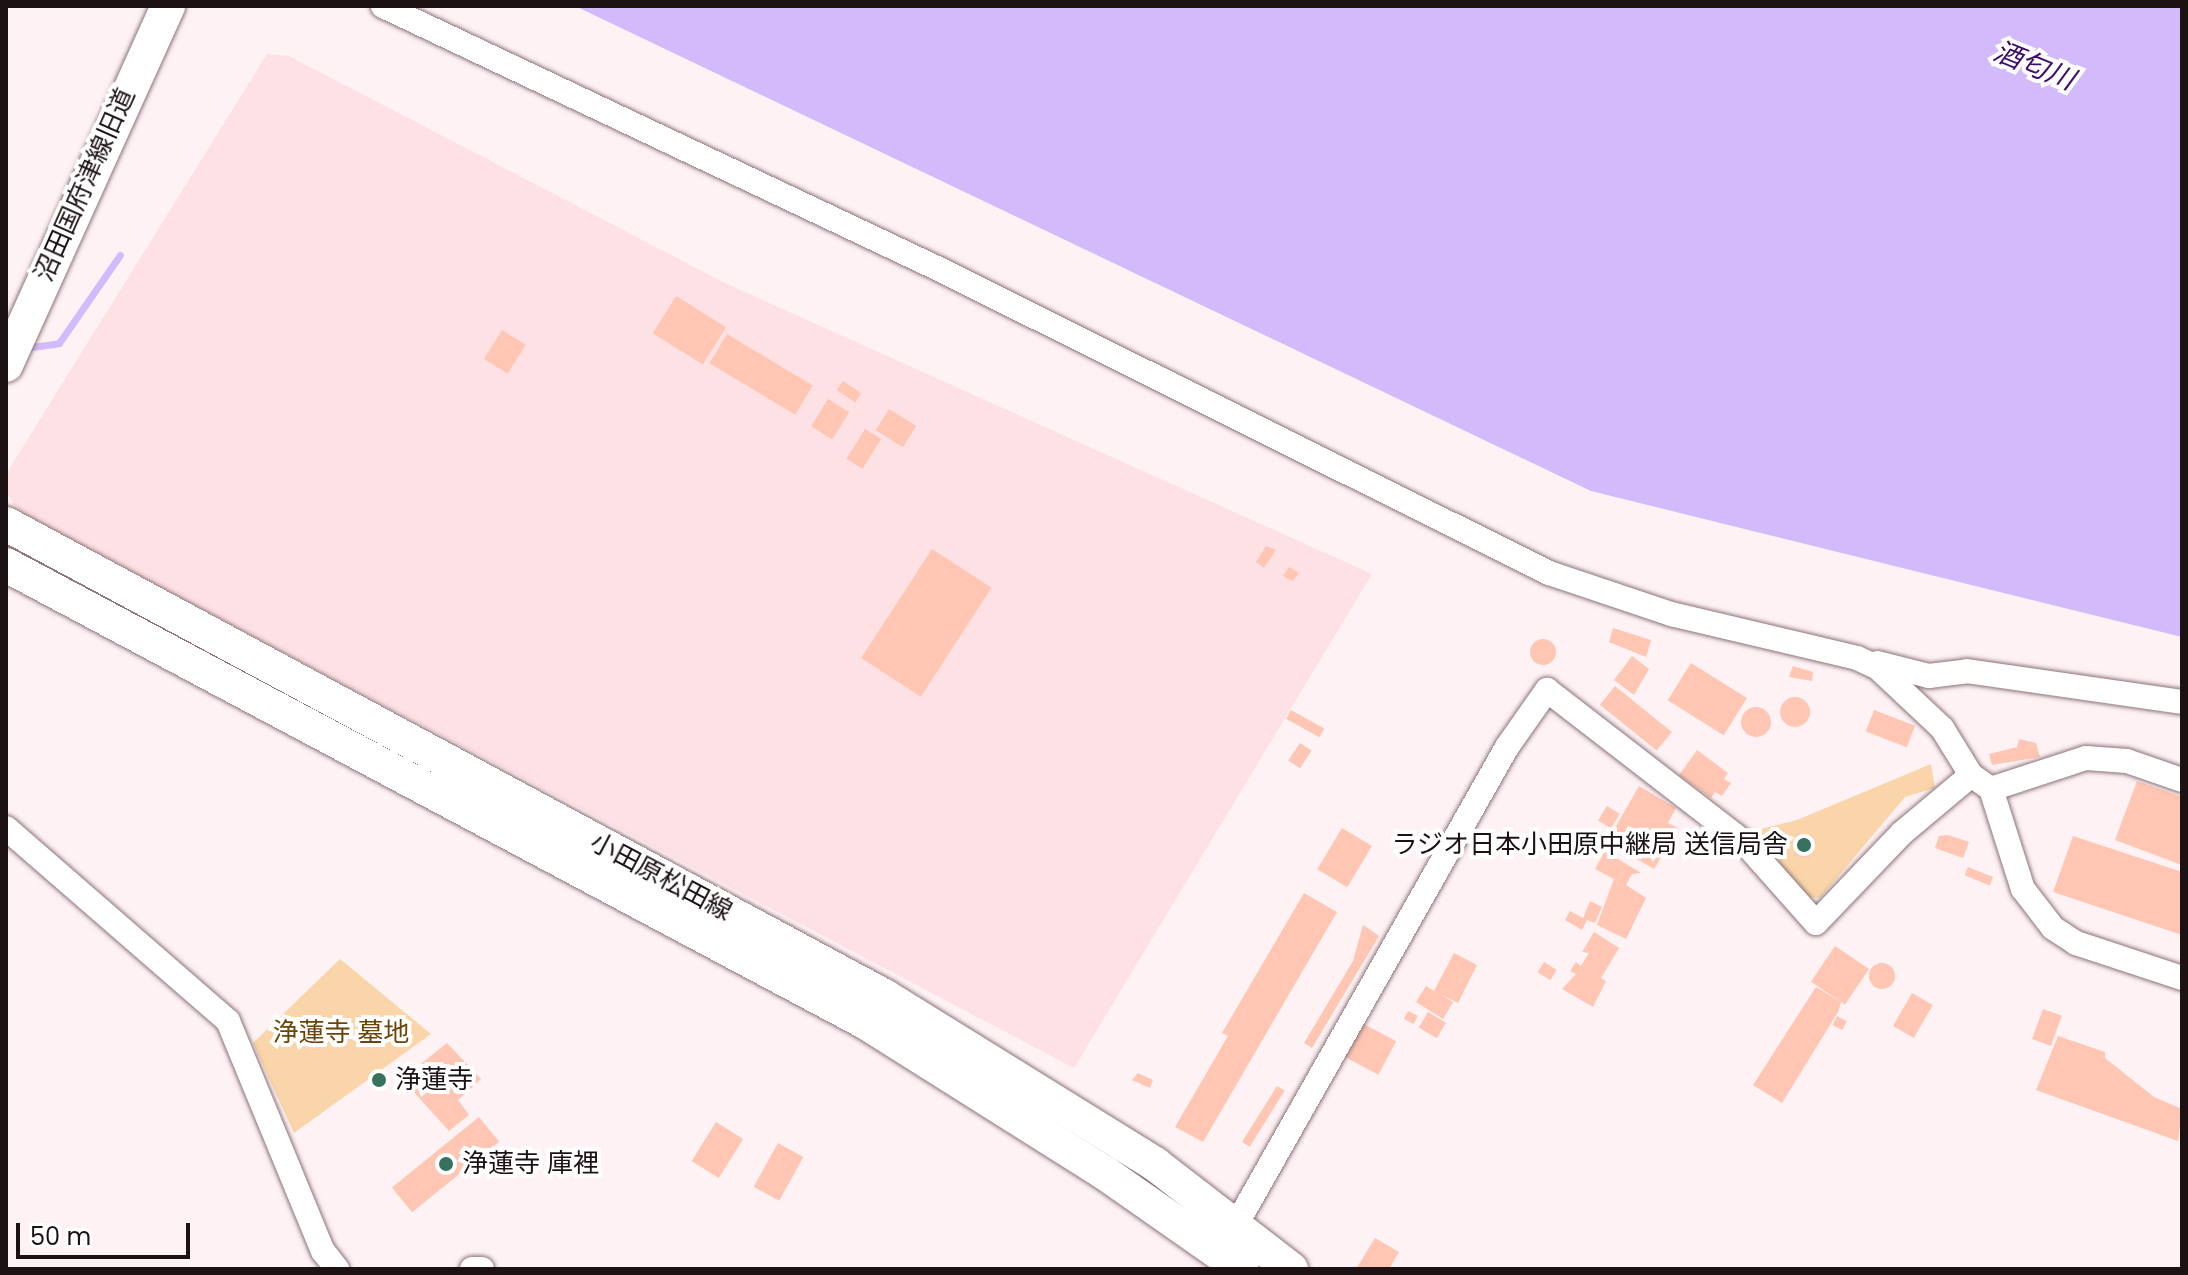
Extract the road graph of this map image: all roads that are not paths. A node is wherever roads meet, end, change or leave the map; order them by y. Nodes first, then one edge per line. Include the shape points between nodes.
1 (168, 6) edge
2 (383, 6) edge
3 (9, 347) edge
4 (6, 524) edge
5 (6, 565) edge
6 (1857, 658) junction
7 (2182, 702) edge
8 (2182, 780) edge
9 (1981, 782) junction
10 (6, 828) edge
11 (2182, 978) edge
12 (1236, 1225) junction
13 (337, 1269) edge
14 (472, 1269) edge
15 (482, 1269) edge
16 (1242, 1269) edge
17 (1291, 1269) edge

1 - 3 main road, 沼田国府津線旧道
2 - 6 street via 955,277 1549,573 1671,614
4 - 12 main road, 小田原松田線 via 884,996 1044,1092
5 - 16 main road, 小田原松田線 via 865,1022 1105,1173
6 - 7 street via 1929,676 1967,671
6 - 9 street via 1904,690 1942,728
8 - 9 street via 2127,761 2086,758
9 - 11 street via 2023,889 2053,928 2076,943
9 - 12 street via 1902,833 1816,923 1744,842 1547,690 1507,747
10 - 13 street via 228,1021 323,1251
12 - 17 main road, 小田原松田線
14 - 15 street

